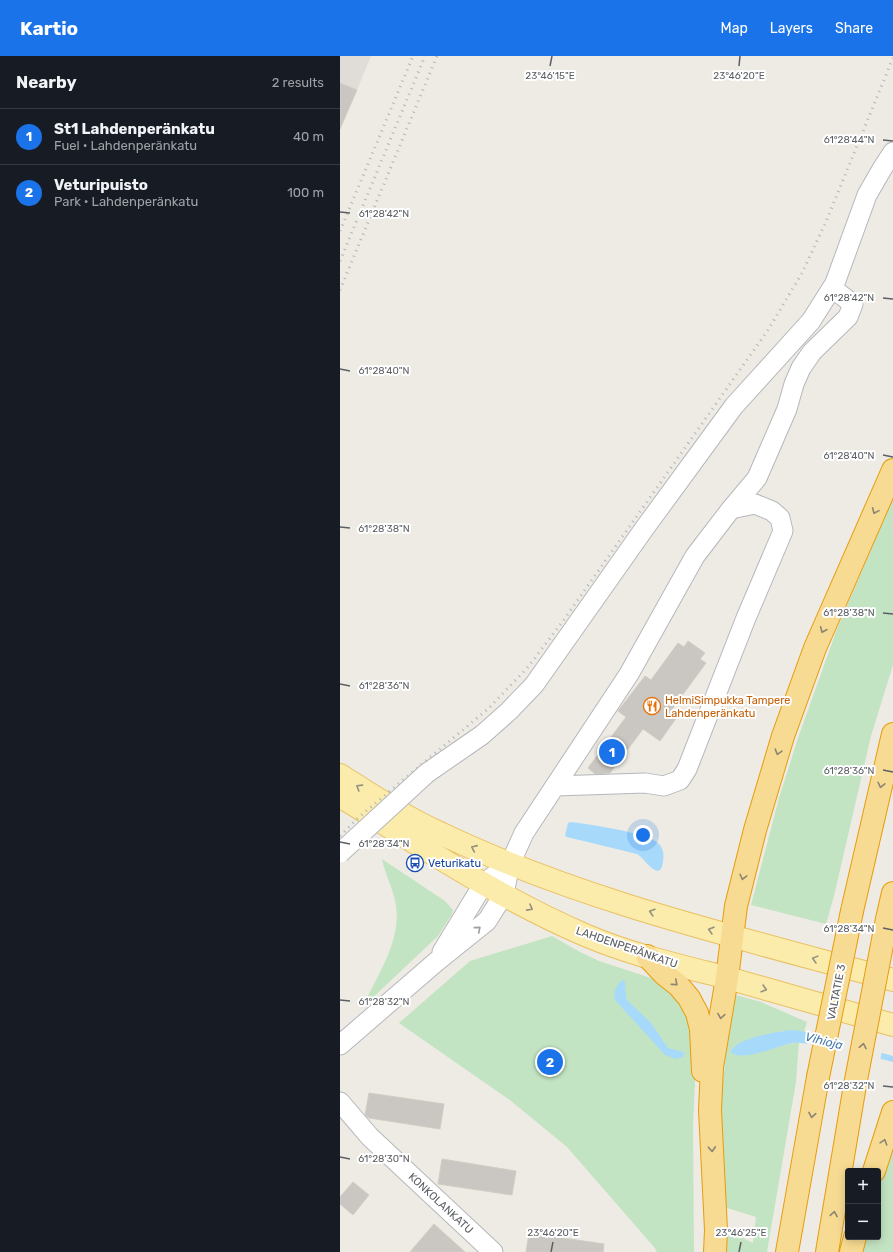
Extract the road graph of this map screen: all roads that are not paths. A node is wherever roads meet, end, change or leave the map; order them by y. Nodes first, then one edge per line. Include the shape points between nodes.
1 (893, 152) edge
2 (832, 288) junction
3 (893, 470) edge
4 (732, 509) junction
5 (893, 734) edge
6 (340, 775) edge
7 (555, 786) junction
8 (340, 796) edge
9 (340, 853) edge
10 (510, 864) junction
11 (484, 883) junction
12 (893, 893) edge
13 (504, 894) junction
14 (732, 936) junction
15 (647, 956) junction
16 (436, 962) junction
17 (727, 978) junction
18 (893, 980) edge
19 (893, 1025) edge
20 (340, 1045) edge
21 (340, 1102) edge
22 (710, 1110) junction
23 (893, 1112) edge
24 (875, 1168) edge
25 (854, 1240) edge
26 (493, 1252) edge
27 (715, 1252) edge
28 (787, 1252) edge
29 (827, 1252) edge
30 (850, 1252) edge

1 - 2 street via 867,195
2 - 4 street via 853,304 848,317 812,352 801,368 787,409 757,478
2 - 9 street, bridge via 811,321 734,406 534,685 482,735 427,772
3 -> 14 highway via 815,648 783,736 736,906
4 - 7 street via 695,556 629,674
4 - 7 street via 755,504 772,511 780,518 784,531 746,618 684,775 680,780 664,786
5 -> 28 highway, VALTATIE 3, bridge via 852,911 818,1077
10 -> 6 main road via 401,813
7 - 10 street via 520,840
8 - 11 main road, LAHDENPERÄNKATU
10 - 11 street
10 - 13 street
14 -> 10 main road via 591,894
11 - 13 main road, LAHDENPERÄNKATU
11 - 16 street
29 -> 12 highway, bridge via 855,1085
13 -> 15 main road, LAHDENPERÄNKATU via 586,935
16 -> 13 street via 487,921
14 - 17 highway
18 -> 14 main road
15 - 17 main road, LAHDENPERÄNKATU
15 -> 22 highway via 678,985 697,1013 701,1029 702,1066
16 - 20 street
17 -> 19 main road, LAHDENPERÄNKATU
17 -> 22 highway via 712,1067
21 - 26 street, KONKOLANKATU via 370,1137
22 -> 27 highway
24 -> 23 highway
25 - 30 highway

